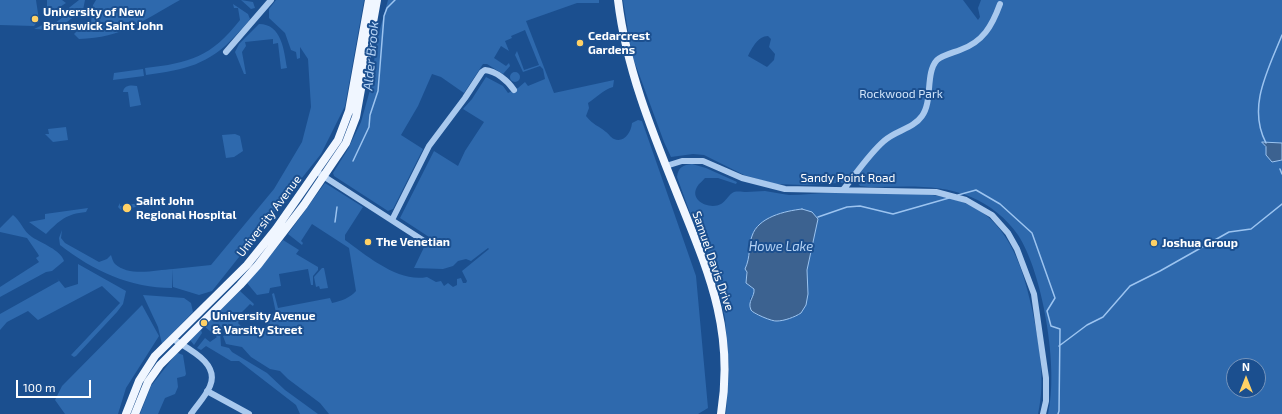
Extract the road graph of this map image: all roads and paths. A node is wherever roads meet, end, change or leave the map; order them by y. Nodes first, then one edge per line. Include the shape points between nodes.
1 (271, 0) edge
2 (369, 0) edge
3 (377, 0) edge
4 (618, 0) edge
5 (1000, 4) dead end
6 (226, 52) dead end
7 (514, 90) dead end
8 (666, 166) junction
9 (320, 174) junction
10 (843, 190) junction
11 (392, 220) junction
12 (424, 241) dead end
13 (173, 339) junction
14 (180, 344) junction
15 (207, 391) junction
16 (126, 414) edge
17 (135, 414) edge
18 (191, 414) edge
19 (249, 414) edge
20 (721, 414) edge
21 (1043, 414) edge

1 - 6 street
2 - 9 main road, University Avenue via 348,116
3 - 9 main road, University Avenue via 356,117 346,143
4 - 8 main road via 628,57
5 - 10 street via 991,26 977,42 936,62 927,105 921,117 913,125 884,141
7 - 11 street via 508,82 490,71 482,72 430,143
8 - 10 street, Sandy Point Road via 696,160 766,186 796,190
8 - 20 main road, Samuel Davis Drive via 704,262 719,309 725,362
9 - 11 street
9 - 13 main road, University Avenue via 247,265
9 - 14 main road, University Avenue via 258,265
10 - 21 street, Sandy Point Road via 915,190 946,193 975,205 992,215 1004,227 1019,253 1034,294 1046,378
11 - 12 street
13 - 14 street
13 - 16 main road, University Avenue via 155,356 143,374
14 - 15 street via 202,359 211,370 212,380
14 - 17 main road, University Avenue via 153,373
15 - 18 street
15 - 19 street

